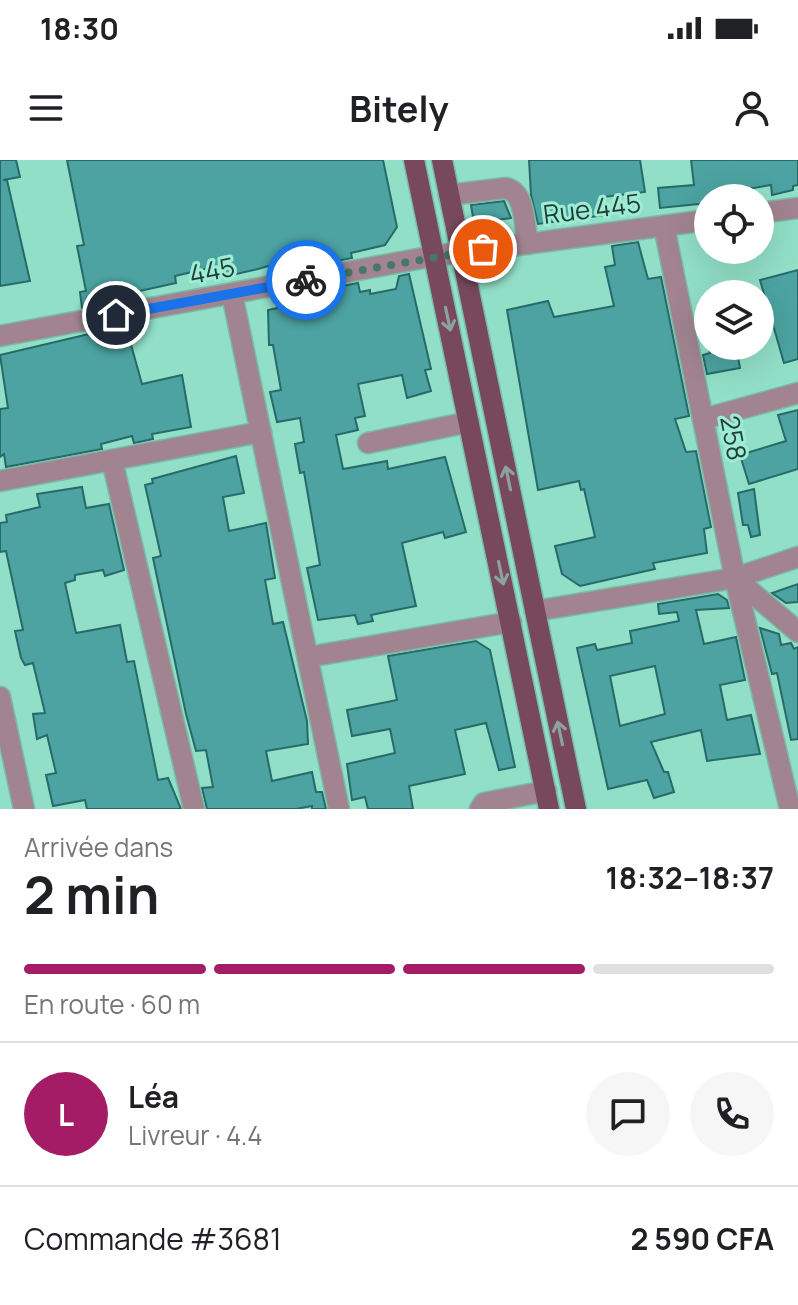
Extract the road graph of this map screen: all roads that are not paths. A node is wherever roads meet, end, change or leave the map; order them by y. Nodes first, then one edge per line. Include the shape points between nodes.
1 (414, 160) edge
2 (442, 160) edge
3 (449, 195) junction
4 (798, 208) edge
5 (774, 211) edge
6 (694, 222) edge
7 (664, 226) junction
8 (528, 244) junction
9 (461, 252) junction
10 (434, 256) junction
11 (232, 294) junction
12 (0, 336) edge
13 (798, 393) edge
14 (703, 419) junction
15 (469, 422) junction
16 (261, 432) junction
17 (368, 443) dead end
18 (112, 460) junction
19 (0, 481) edge
20 (798, 557) edge
21 (735, 578) junction
22 (535, 611) junction
23 (511, 622) junction
24 (798, 632) edge
25 (308, 657) junction
26 (0, 697) edge
27 (547, 800) edge
28 (24, 809) edge
29 (194, 809) edge
30 (339, 809) edge
31 (480, 809) edge
32 (576, 809) edge
33 (790, 809) edge

1 - 10 main road
2 - 3 main road
3 - 8 street via 515,191
3 - 9 main road
4 - 5 street
6 - 7 street, Rue 445
7 - 8 street, Rue 445
7 - 14 street, 258
8 - 9 street, Rue 445
9 - 10 street, Rue 445
22 -> 9 main road
10 - 11 street, 445
10 -> 15 main road
11 - 12 street, 445
11 - 16 street
13 - 14 street
14 - 21 street, 258
15 - 17 street
15 -> 23 main road
16 - 18 street
16 - 25 street
18 - 19 street
18 - 29 street
20 - 21 street
21 - 22 street
21 - 24 street
21 - 33 street, 258
32 -> 22 main road
23 - 25 street
23 - 27 main road
25 - 30 street
26 - 28 street
27 - 31 street via 484,803

